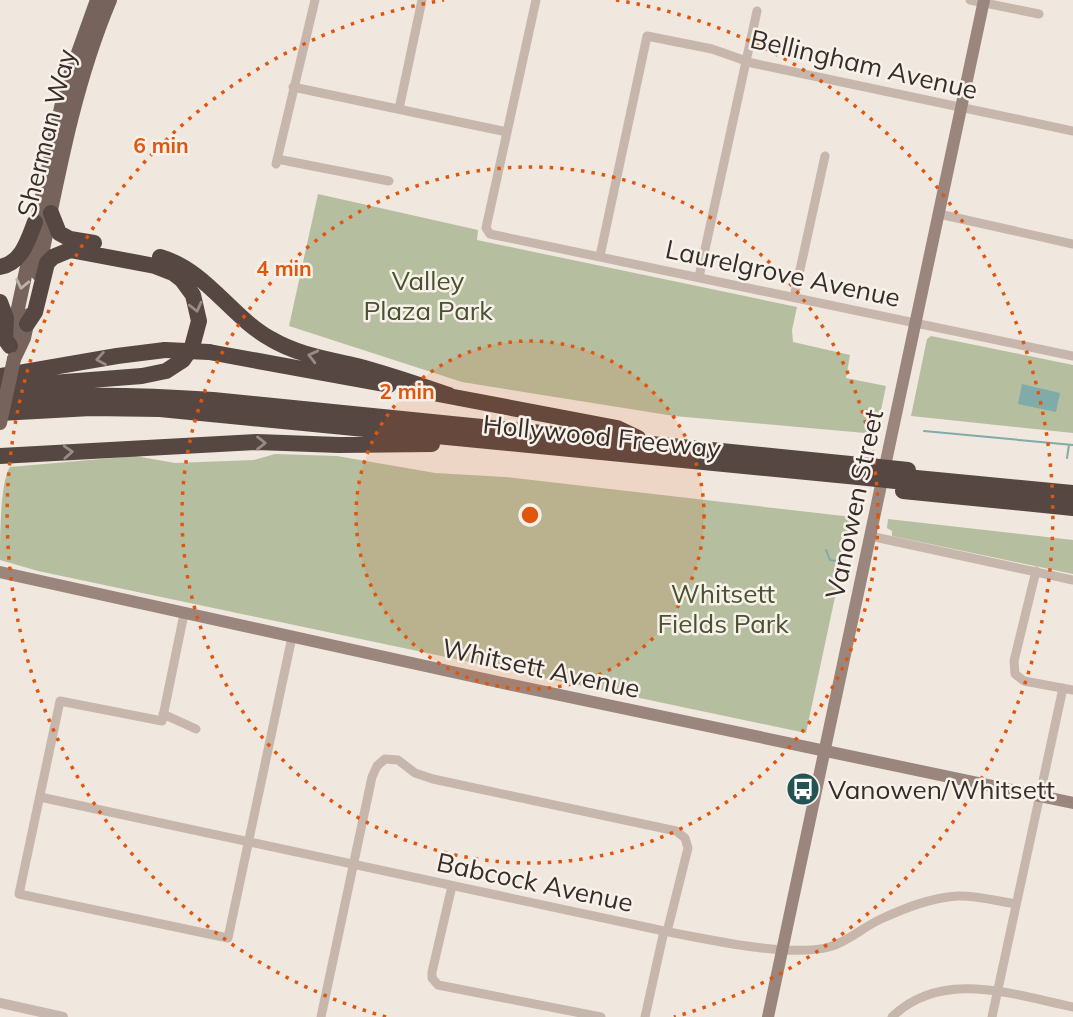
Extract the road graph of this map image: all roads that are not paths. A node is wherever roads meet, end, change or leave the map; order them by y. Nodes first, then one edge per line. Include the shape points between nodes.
1 (97, 0) edge
2 (110, 0) edge
3 (315, 0) edge
4 (422, 0) edge
5 (536, 0) edge
6 (970, 0) edge
7 (984, 1) edge
8 (757, 11) dead end
9 (1039, 14) dead end
10 (91, 30) junction
11 (746, 61) junction
12 (293, 87) junction
13 (69, 101) junction
14 (961, 108) junction
15 (398, 109) junction
16 (1073, 131) edge
17 (507, 132) junction
18 (825, 156) dead end
19 (388, 181) dead end
20 (51, 212) junction
21 (939, 214) junction
22 (35, 222) junction
23 (1073, 244) edge
24 (600, 256) junction
25 (0, 267) edge
26 (699, 277) junction
27 (794, 297) junction
28 (0, 302) edge
29 (916, 323) junction
30 (27, 324) junction
31 (12, 353) junction
32 (1073, 356) edge
33 (0, 376) edge
34 (0, 387) edge
35 (449, 395) junction
36 (0, 400) edge
37 (0, 407) edge
38 (0, 413) edge
39 (0, 422) edge
40 (650, 443) junction
41 (432, 444) junction
42 (0, 456) edge
43 (858, 475) junction
44 (906, 480) junction
45 (1073, 486) edge
46 (1073, 496) edge
47 (1073, 508) edge
48 (870, 536) junction
49 (0, 572) edge
50 (1036, 572) junction
51 (1073, 580) edge
52 (184, 614) junction
53 (292, 638) junction
54 (1063, 688) junction
55 (1073, 690) edge
56 (162, 718) junction
57 (196, 729) dead end
58 (824, 751) junction
59 (1038, 796) junction
60 (40, 797) junction
61 (1073, 803) edge
62 (248, 842) junction
63 (353, 866) junction
64 (452, 886) junction
65 (1016, 904) junction
66 (666, 931) junction
67 (782, 949) junction
68 (998, 991) junction
69 (0, 1003) edge
70 (1073, 1007) edge
71 (63, 1017) edge
72 (321, 1017) edge
73 (601, 1017) edge
74 (645, 1017) edge
75 (768, 1017) edge
76 (892, 1017) edge
77 (992, 1017) edge

1 - 10 main road, Sherman Way
2 - 10 main road, Sherman Way
3 - 12 street
4 - 15 street
5 - 17 street
6 - 7 street
7 - 9 street
7 - 14 main road, Vanowen Street
8 - 11 street
10 - 13 main road, Sherman Way
11 - 14 street, Bellingham Avenue
11 - 24 street, Bellingham Avenue via 647,36
11 - 26 street
12 - 15 street
12 - 19 street via 277,161
13 - 20 main road, Sherman Way
13 - 22 main road, Sherman Way
14 - 16 street, Bellingham Avenue
14 - 21 main road, Vanowen Street
15 - 17 street
17 - 24 street, Laurelgrove Avenue via 486,228 491,234
18 - 27 street
20 - 30 main road, Sherman Way
35 -> 20 highway via 287,347 258,331 186,268 160,257 64,236 57,231
21 - 23 street
21 - 29 main road, Vanowen Street
22 - 25 highway via 25,248 9,265
22 -> 31 main road, Sherman Way
24 - 26 street, Laurelgrove Avenue
26 - 27 street, Laurelgrove Avenue
27 - 29 street, Laurelgrove Avenue
28 - 31 highway via 6,318 5,339
29 - 32 street, Laurelgrove Avenue
29 - 48 main road, Vanowen Street
30 - 31 main road, Sherman Way via 24,338
30 -> 34 highway via 35,312 47,264 70,250 164,269 188,287 199,321 183,360 166,371
31 - 39 main road, Sherman Way, bridge
35 -> 33 highway, bridge via 209,352 165,350
35 - 40 highway via 617,428
36 - 40 highway, Hollywood Freeway via 92,395 191,398
37 - 43 highway via 84,402 179,404
38 - 43 highway via 91,408 187,411
39 - 41 highway, Hollywood Freeway via 163,418
40 - 43 highway, Hollywood Freeway
42 -> 41 highway via 257,442
41 - 43 highway, Hollywood Freeway
43 - 44 highway, Hollywood Freeway
44 - 45 highway, Hollywood Freeway
44 - 46 highway
44 - 47 highway, Hollywood Freeway
48 - 50 street
48 - 58 main road, Vanowen Street
49 - 52 main road, Whitsett Avenue
50 - 51 street
50 - 54 street via 1014,661 1015,674 1024,681
52 - 53 main road, Whitsett Avenue
52 - 56 street
53 - 58 main road, Whitsett Avenue
53 - 62 street
54 - 55 street
54 - 59 street
56 - 57 street
56 - 60 street via 60,701
58 - 59 main road, Whitsett Avenue
58 - 67 main road, Vanowen Street
59 - 61 main road, Whitsett Avenue
59 - 65 street
60 - 62 street, Babcock Avenue
60 - 62 street via 19,894 228,938
62 - 63 street, Babcock Avenue
63 - 64 street, Babcock Avenue
63 - 66 street via 372,777 381,762 391,758 433,779 671,830 685,838 688,848
63 - 72 street
64 - 66 street, Babcock Avenue
64 - 73 street via 432,972 435,982 447,989
65 - 67 street, Babcock Avenue via 960,896 928,900 878,920 834,945
65 - 68 street
66 - 67 street, Babcock Avenue
66 - 74 street
67 - 75 main road, Vanowen Street
68 - 70 street
68 - 76 street via 956,987 925,995
68 - 77 street
69 - 71 street

